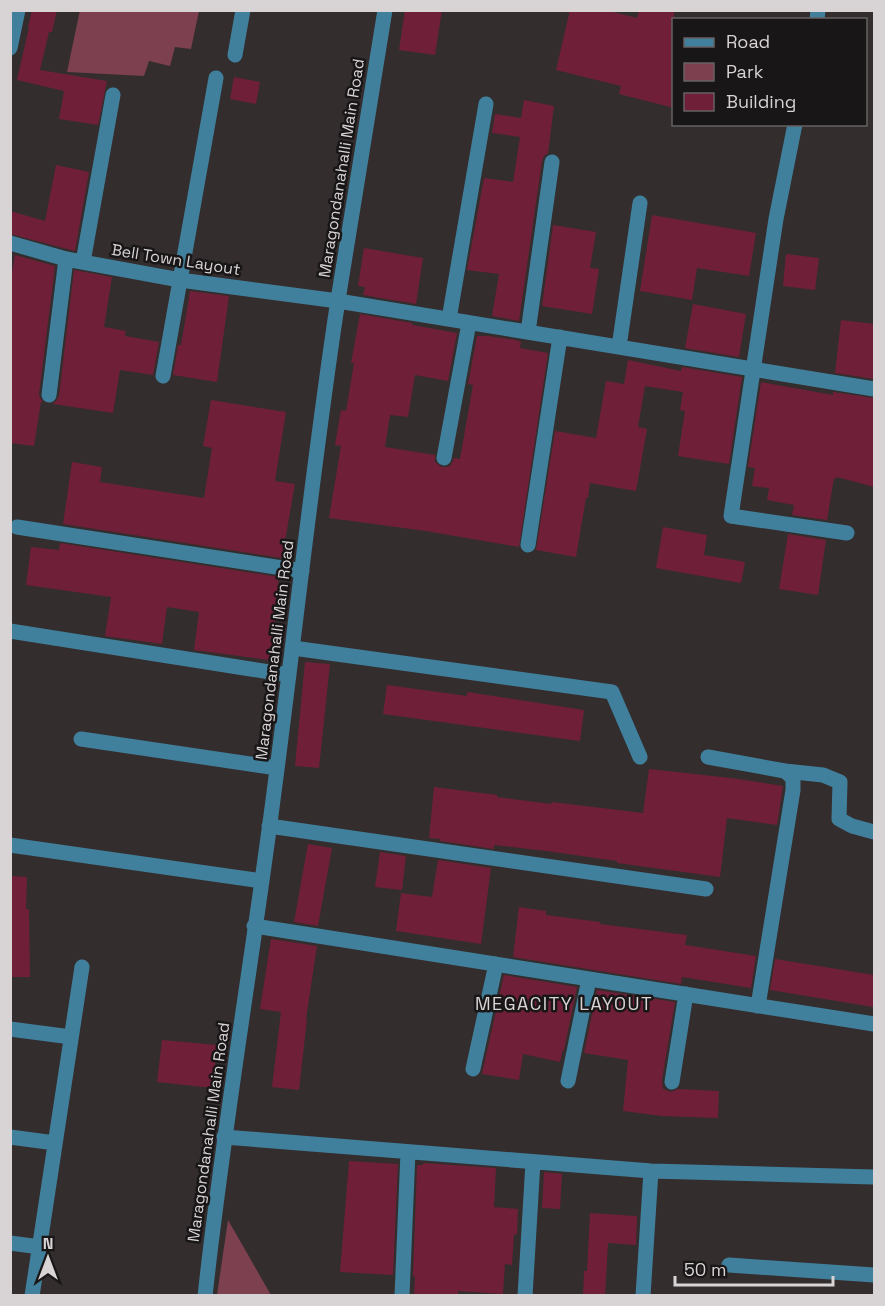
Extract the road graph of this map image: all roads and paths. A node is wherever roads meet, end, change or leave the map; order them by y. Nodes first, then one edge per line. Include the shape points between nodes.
1 (18, 10) edge
2 (243, 10) edge
3 (385, 10) edge
4 (10, 48) edge
5 (235, 55) dead end
6 (216, 78) dead end
7 (113, 95) dead end
8 (486, 104) dead end
9 (795, 126) edge
10 (552, 162) dead end
11 (640, 203) dead end
12 (10, 243) edge
13 (66, 259) junction
14 (84, 262) junction
15 (180, 280) junction
16 (338, 301) junction
17 (449, 319) junction
18 (469, 322) junction
19 (528, 332) junction
20 (560, 337) junction
21 (619, 347) junction
22 (753, 369) junction
23 (163, 376) dead end
24 (874, 389) edge
25 (49, 395) dead end
26 (444, 458) dead end
27 (17, 528) dead end
28 (847, 533) dead end
29 (528, 545) dead end
30 (302, 571) junction
31 (10, 631) edge
32 (293, 648) junction
33 (289, 675) junction
34 (81, 739) dead end
35 (640, 757) dead end
36 (708, 757) dead end
37 (277, 768) junction
38 (785, 771) junction
39 (269, 826) junction
40 (874, 832) edge
41 (10, 844) edge
42 (262, 881) junction
43 (706, 889) dead end
44 (254, 926) junction
45 (496, 964) junction
46 (82, 968) dead end
47 (589, 979) junction
48 (686, 994) junction
49 (758, 1006) junction
50 (874, 1024) edge
51 (10, 1029) edge
52 (71, 1037) junction
53 (473, 1069) dead end
54 (568, 1081) dead end
55 (672, 1082) dead end
56 (10, 1137) edge
57 (224, 1137) junction
58 (55, 1143) junction
59 (408, 1152) junction
60 (533, 1162) junction
61 (651, 1171) junction
62 (874, 1177) edge
63 (10, 1243) edge
64 (40, 1248) junction
65 (729, 1265) dead end
66 (874, 1275) edge
67 (32, 1296) edge
68 (205, 1296) edge
69 (402, 1296) edge
70 (525, 1296) edge
71 (643, 1296) edge

1 - 4 street
2 - 5 street
3 - 16 street, Maragondanahalli Main Road
6 - 15 street
7 - 14 street
8 - 17 street
9 - 22 street
10 - 19 street
11 - 21 street
12 - 13 street, Bell Town Layout
13 - 14 street, Bell Town Layout
13 - 25 street
14 - 15 street, Bell Town Layout
15 - 16 street, Bell Town Layout
15 - 23 street
16 - 17 street, Bell Town Layout
16 - 30 street, Maragondanahalli Main Road
17 - 18 street, Bell Town Layout
18 - 19 street, Bell Town Layout
18 - 26 street
19 - 20 street, Bell Town Layout
20 - 21 street, Bell Town Layout
20 - 29 street
21 - 22 street, Bell Town Layout
22 - 24 street, Bell Town Layout
22 - 28 street via 730,516
27 - 30 street
30 - 32 street, Maragondanahalli Main Road
31 - 33 street
32 - 33 street, Maragondanahalli Main Road
32 - 35 street via 612,692
33 - 37 street, Maragondanahalli Main Road
34 - 37 street
36 - 38 street
37 - 39 street, Maragondanahalli Main Road
38 - 40 street via 823,775 840,782 839,819
38 - 49 street via 793,778 793,790
39 - 42 street, Maragondanahalli Main Road
39 - 43 street
41 - 42 street
42 - 44 street, Maragondanahalli Main Road
44 - 45 street
44 - 57 street, Maragondanahalli Main Road
45 - 47 street
45 - 53 street
46 - 52 street
47 - 48 street
47 - 54 street
48 - 49 street
48 - 55 street
49 - 50 street
51 - 52 street
52 - 58 street
56 - 58 street
57 - 59 street
57 - 68 street, Maragondanahalli Main Road
58 - 64 street
59 - 60 street
59 - 69 street
60 - 61 street
60 - 70 street
61 - 62 street
61 - 71 street
63 - 64 street
64 - 67 street
65 - 66 street

